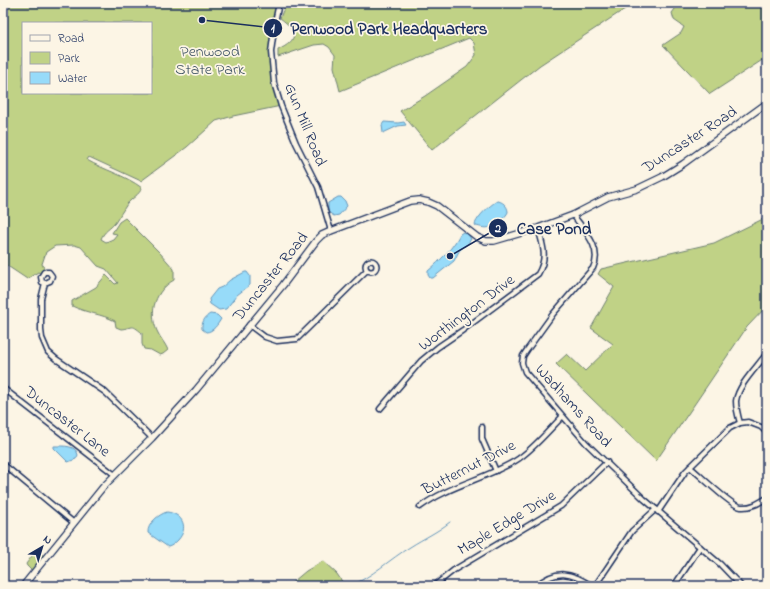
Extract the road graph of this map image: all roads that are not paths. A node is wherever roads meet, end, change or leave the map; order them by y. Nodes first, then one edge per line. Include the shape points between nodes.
1 (279, 3) edge
2 (767, 103) edge
3 (574, 215) junction
4 (538, 228) junction
5 (330, 231) junction
6 (367, 270) dead end
7 (45, 283) dead end
8 (249, 325) junction
9 (767, 353) edge
10 (3, 388) edge
11 (380, 409) dead end
12 (562, 417) junction
13 (740, 423) junction
14 (482, 427) dead end
15 (767, 433) edge
16 (152, 438) junction
17 (607, 462) junction
18 (3, 464) edge
19 (690, 467) junction
20 (496, 471) junction
21 (115, 475) junction
22 (767, 498) edge
23 (420, 507) dead end
24 (657, 510) junction
25 (74, 522) junction
26 (700, 547) junction
27 (23, 586) edge
28 (434, 586) edge
29 (536, 586) edge
30 (593, 586) edge
31 (674, 586) edge
32 (741, 586) edge

1 - 5 street, Gun Mill Road via 271,52 274,83 296,142 318,187
2 - 3 street, Duncaster Road via 683,164 637,188 608,197
3 - 4 street, Duncaster Road
3 - 12 street, Wadhams Road via 596,249 595,265 552,314 523,356 522,363 525,372
4 - 5 street, Duncaster Road via 486,241 476,237 437,206 419,200 410,201
4 - 11 street, Worthington Drive via 545,252 538,274 438,347 421,362
5 - 8 street, Duncaster Road via 316,241
6 - 8 street via 297,339 277,341
7 - 16 street via 41,299 41,326 42,338 48,352 116,401
8 - 16 street, Duncaster Road via 196,390
9 - 13 street via 738,394 736,408
10 - 21 street, Duncaster Lane
12 - 17 street, Wadhams Road
12 - 20 street, Butternut Drive via 520,458
13 - 15 street via 755,424
13 - 19 street via 730,428
14 - 20 street via 482,439
16 - 21 street, Duncaster Road
17 - 24 street, Wadhams Road
17 - 28 street, Maple Edge Drive via 561,506 454,570
18 - 25 street
19 - 22 street via 738,506 750,506
19 - 24 street
20 - 23 street, Butternut Drive via 444,493
21 - 25 street, Duncaster Road
24 - 26 street, Wadhams Road
24 - 30 street via 632,531
25 - 27 street, Duncaster Road
26 - 31 street
26 - 32 street, Wadhams Road
29 - 30 street via 546,578 559,574 576,577

